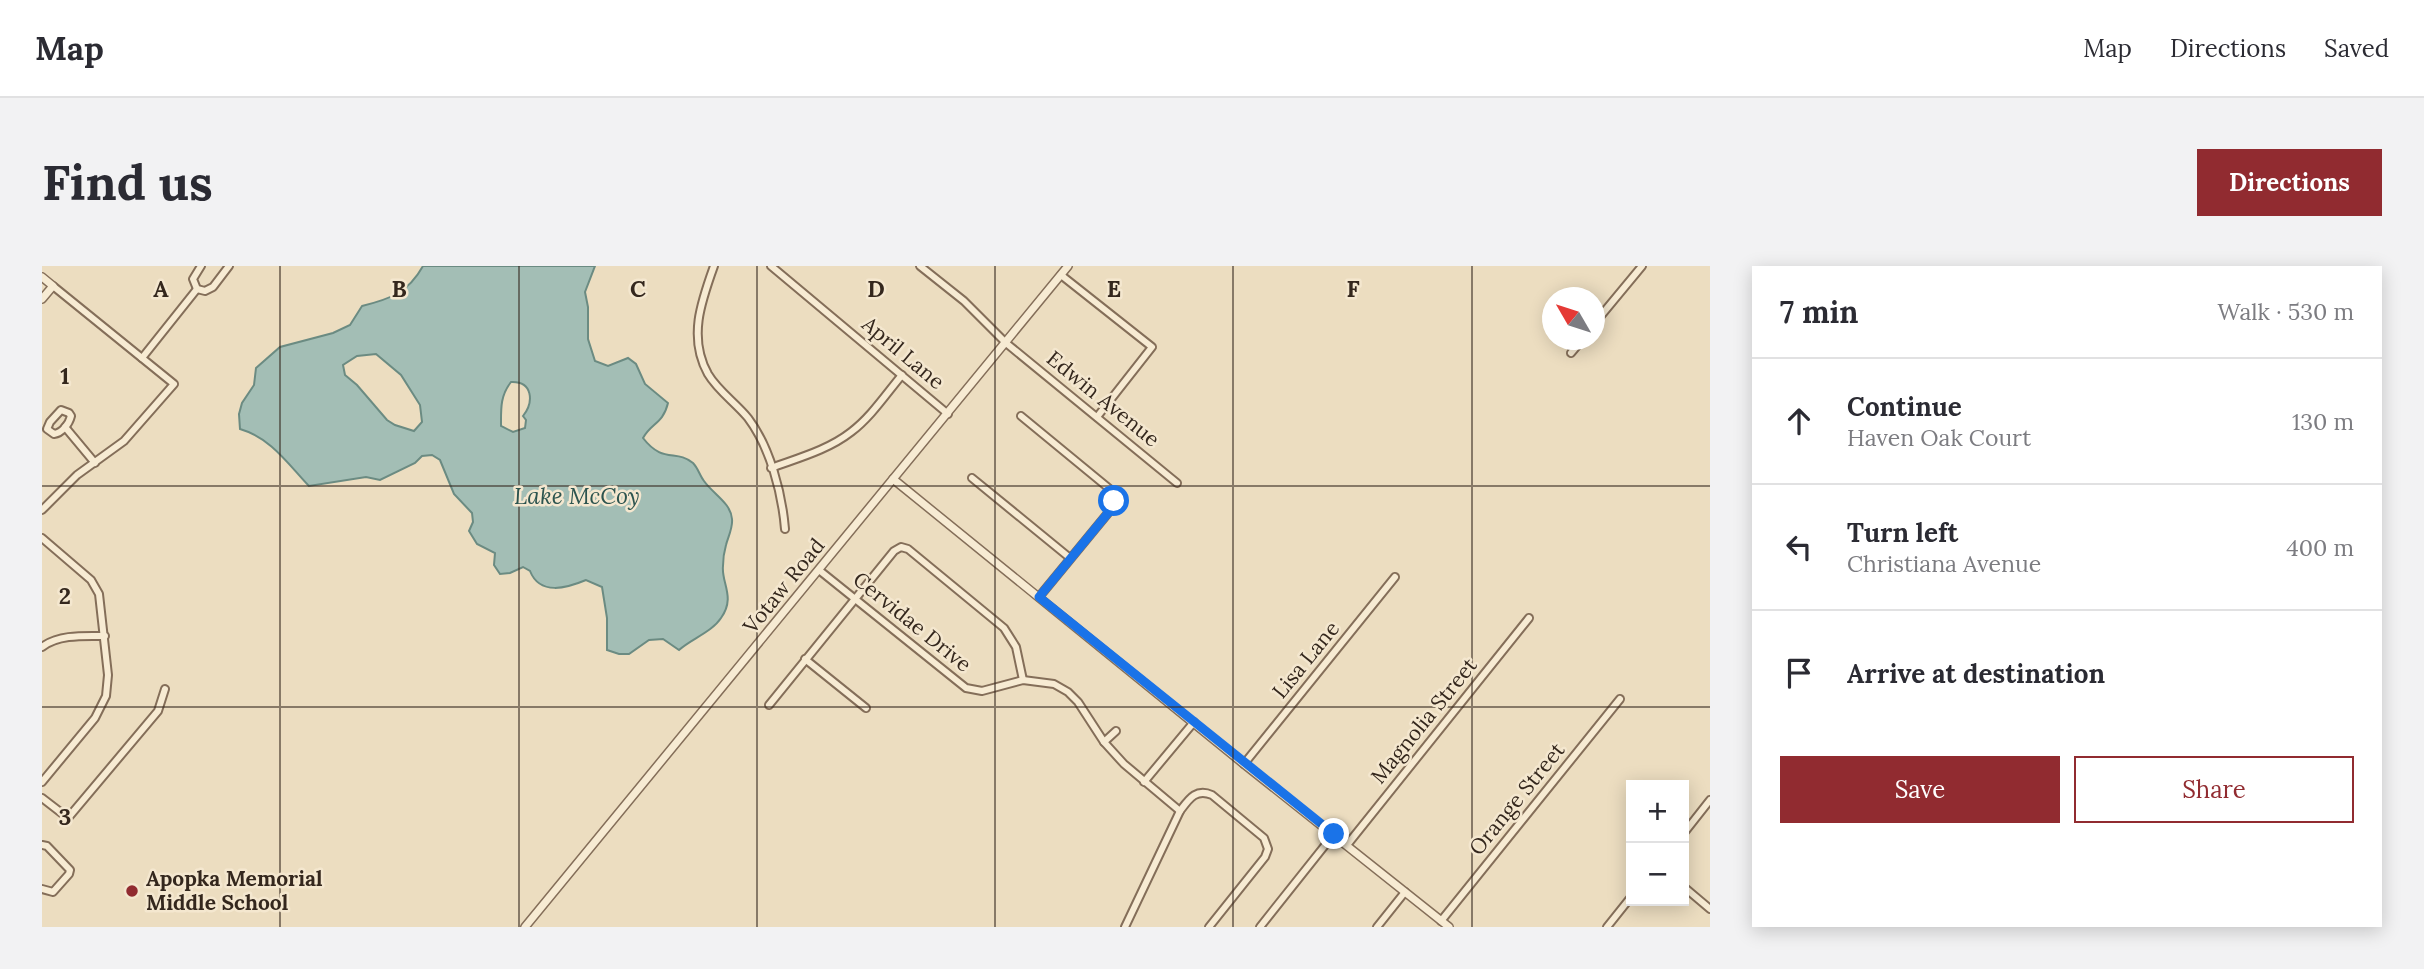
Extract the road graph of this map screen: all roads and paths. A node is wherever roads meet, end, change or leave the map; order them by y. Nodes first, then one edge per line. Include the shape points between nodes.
1 (201, 266) edge
2 (229, 266) edge
3 (714, 266) edge
4 (771, 266) edge
5 (920, 266) edge
6 (1069, 266) edge
7 (1642, 266) edge
8 (1061, 275) junction
9 (42, 278) edge
10 (52, 286) junction
11 (197, 289) junction
12 (42, 299) edge
13 (1605, 311) edge
14 (1006, 343) junction
15 (1574, 350) edge
16 (1571, 353) dead end
17 (142, 358) junction
18 (902, 374) junction
19 (948, 414) junction
20 (1021, 416) dead end
21 (1097, 417) junction
22 (65, 427) dead end
23 (95, 463) junction
24 (771, 468) junction
25 (972, 478) dead end
26 (893, 479) junction
27 (1177, 483) dead end
28 (42, 510) edge
29 (785, 529) dead end
30 (42, 538) edge
31 (1070, 558) junction
32 (819, 570) junction
33 (1395, 577) dead end
34 (1039, 597) junction
35 (854, 599) junction
36 (1529, 618) dead end
37 (105, 636) junction
38 (42, 647) edge
39 (806, 659) junction
40 (1023, 680) junction
41 (165, 690) dead end
42 (1620, 699) dead end
43 (769, 705) dead end
44 (866, 708) dead end
45 (1194, 722) junction
46 (1116, 731) dead end
47 (1104, 742) junction
48 (1244, 764) junction
49 (42, 782) edge
50 (1144, 782) junction
51 (42, 798) edge
52 (1710, 800) edge
53 (1180, 811) junction
54 (1689, 827) edge
55 (1334, 834) junction
56 (42, 845) edge
57 (1347, 845) junction
58 (42, 889) edge
59 (1689, 891) edge
60 (1405, 892) junction
61 (1626, 903) edge
62 (1710, 909) edge
63 (1441, 921) junction
64 (525, 927) edge
65 (1125, 927) edge
66 (1209, 927) edge
67 (1260, 927) edge
68 (1377, 927) edge
69 (1448, 927) edge
70 (1607, 927) edge

1 - 11 street via 193,279
2 - 11 street via 213,287
3 - 24 street via 696,319 702,359 709,375 749,419
4 - 18 street, April Lane
5 - 14 street, Edwin Avenue
6 - 8 street, Votaw Road
7 - 13 street
8 - 14 street, Votaw Road
8 - 21 street via 1152,347
9 - 10 street
10 - 12 street
10 - 17 street
11 - 17 street
14 - 19 street, Votaw Road
14 - 21 street, Edwin Avenue
15 - 16 street
17 - 23 street via 174,384 124,441
18 - 19 street, April Lane
18 - 24 street via 851,433
19 - 26 street, Votaw Road
20 - 31 street via 1114,495 1113,507
21 - 27 street, Edwin Avenue
22 - 23 street
23 - 28 street
24 - 29 street
25 - 31 street
26 - 32 street, Votaw Road
26 - 34 street
30 - 37 street via 91,580 99,594
31 - 34 street
32 - 35 street, Cervidae Drive
32 - 64 street, Votaw Road
33 - 48 street, Lisa Lane
34 - 45 street
35 - 39 street
35 - 40 street, Cervidae Drive via 966,688 982,691
35 - 40 street via 894,551 908,549 1004,628 1016,646
36 - 57 street, Magnolia Street
37 - 38 street via 59,639
37 - 49 street via 106,696 95,718
39 - 43 street
39 - 44 street
40 - 47 street, Cervidae Drive via 1054,684 1068,692
41 - 51 street via 158,711 68,818
42 - 63 street, Orange Street
45 - 48 street
45 - 50 street
46 - 47 street
47 - 50 street, Cervidae Drive
48 - 55 street
50 - 53 street, Cervidae Drive
52 - 54 street
53 - 65 street
53 - 66 street via 1198,792 1212,795 1264,838 1268,849
55 - 57 street
55 - 67 street
56 - 58 street via 70,870 53,892
57 - 60 street
59 - 62 street
60 - 63 street
60 - 68 street
61 - 70 street
63 - 69 street

